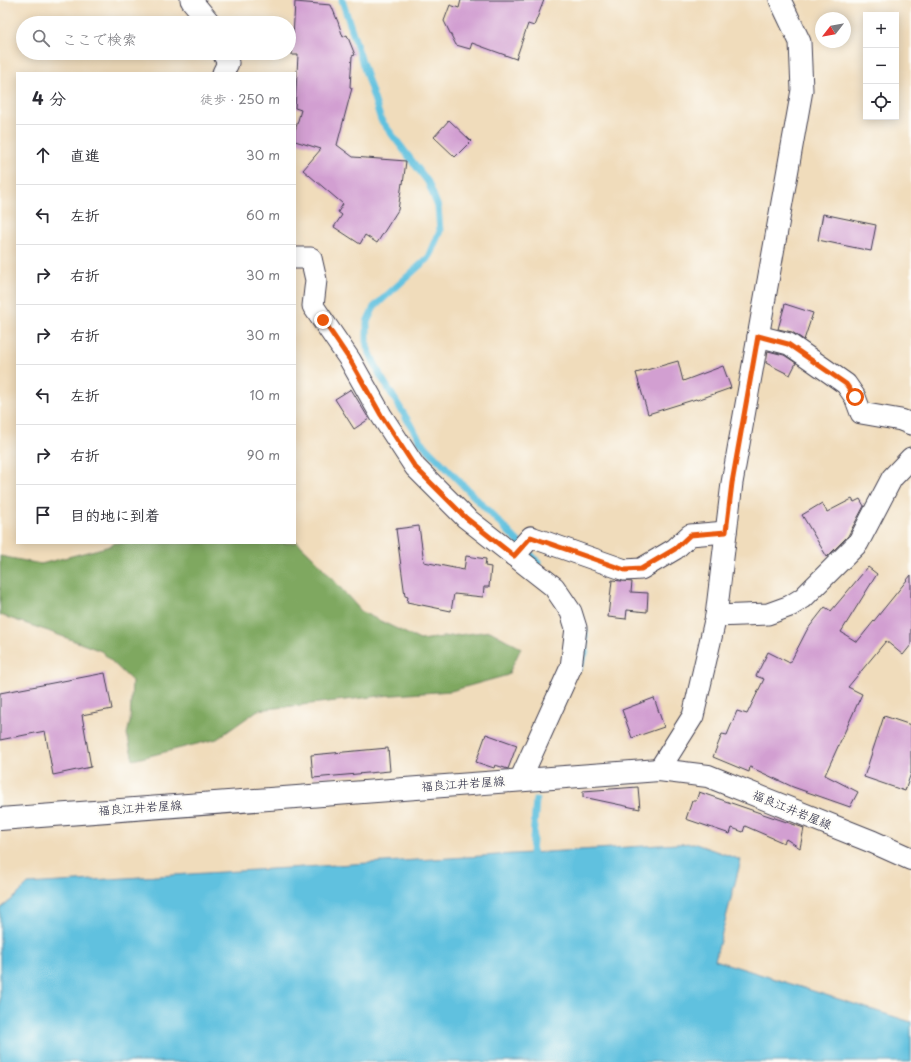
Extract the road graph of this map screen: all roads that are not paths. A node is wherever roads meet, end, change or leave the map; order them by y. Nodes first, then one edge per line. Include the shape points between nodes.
1 (191, 0) edge
2 (780, 0) edge
3 (204, 16) edge
4 (226, 60) edge
5 (224, 72) edge
6 (296, 258) edge
7 (758, 336) junction
8 (911, 424) edge
9 (911, 458) edge
10 (726, 532) junction
11 (514, 556) junction
12 (716, 616) junction
13 (659, 770) junction
14 (520, 780) junction
15 (0, 819) edge
16 (911, 859) edge

1 - 3 street
2 - 7 street via 800,42 802,90
4 - 5 street via 228,63
6 - 11 street via 311,258 316,280 314,306 415,467 466,518
7 - 8 street via 788,344 846,384 855,397 861,413
7 - 10 street
9 - 12 street via 892,478 858,543 803,598 768,614
10 - 11 street via 690,535 675,549 641,569 625,570 531,537
10 - 12 street
11 - 14 street via 554,587 571,612 576,628 571,667
12 - 13 street via 693,716
13 - 14 main road, 福良江井岩屋線
13 - 16 main road, 福良江井岩屋線 via 708,776
14 - 15 main road, 福良江井岩屋線

